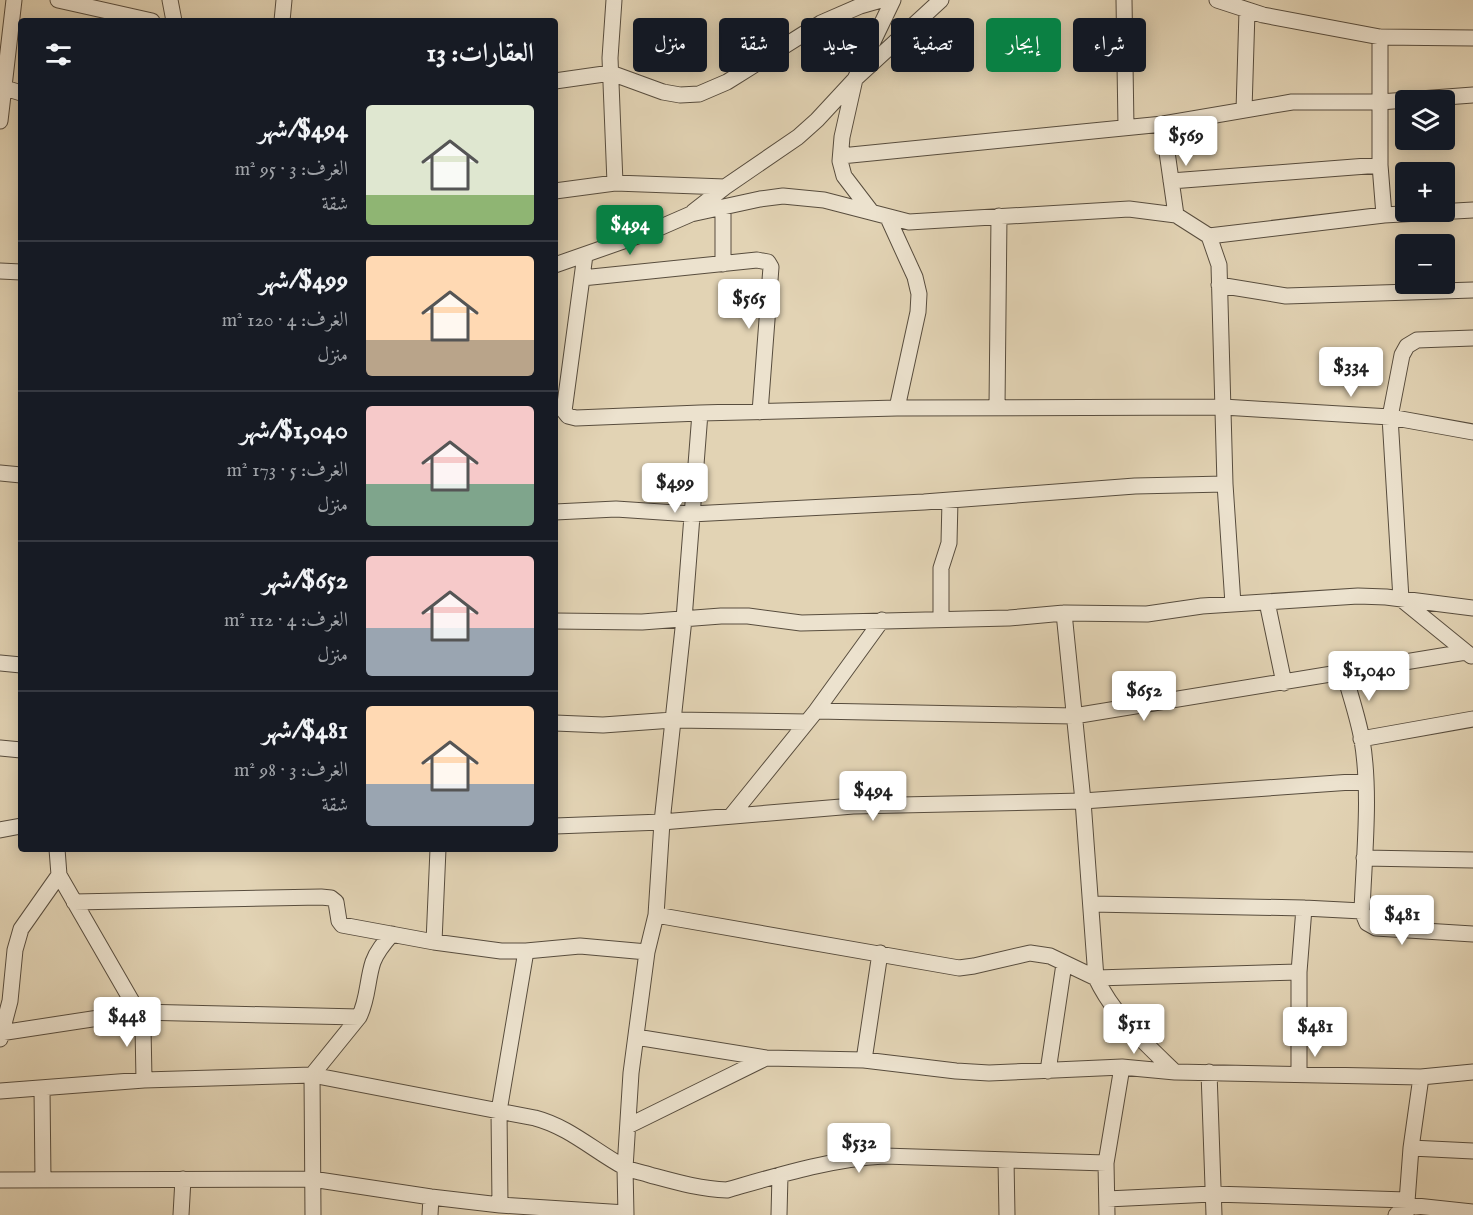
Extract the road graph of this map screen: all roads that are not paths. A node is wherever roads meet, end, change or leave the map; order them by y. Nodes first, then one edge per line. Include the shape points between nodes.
1 (14, 0) edge
2 (58, 0) edge
3 (170, 0) edge
4 (284, 0) edge
5 (614, 0) edge
6 (881, 0) edge
7 (893, 0) edge
8 (941, 0) edge
9 (1124, 0) edge
10 (1218, 0) edge
11 (1247, 10) junction
12 (139, 18) edge
13 (173, 18) edge
14 (282, 18) edge
15 (1380, 37) junction
16 (1473, 38) edge
17 (611, 74) junction
18 (855, 78) junction
19 (558, 81) edge
20 (18, 93) edge
21 (1473, 95) edge
22 (2, 96) edge
23 (1380, 102) junction
24 (1244, 110) junction
25 (0, 122) edge
26 (1162, 124) junction
27 (1126, 127) junction
28 (841, 156) junction
29 (1380, 165) junction
30 (1171, 181) junction
31 (615, 183) junction
32 (725, 187) junction
33 (558, 190) edge
34 (723, 207) junction
35 (870, 210) junction
36 (1473, 210) edge
37 (691, 214) junction
38 (1176, 215) junction
39 (1384, 215) junction
40 (999, 216) junction
41 (888, 218) junction
42 (1209, 237) junction
43 (585, 255) junction
44 (558, 264) edge
45 (723, 264) junction
46 (0, 271) edge
47 (18, 272) edge
48 (582, 278) junction
49 (1219, 285) junction
50 (1473, 290) edge
51 (1473, 338) edge
52 (1223, 406) junction
53 (997, 407) junction
54 (897, 408) junction
55 (700, 412) junction
56 (760, 412) junction
57 (1390, 417) junction
58 (1473, 432) edge
59 (0, 473) edge
60 (18, 475) edge
61 (1225, 484) junction
62 (950, 500) junction
63 (558, 512) edge
64 (692, 514) junction
65 (1401, 599) junction
66 (1267, 602) junction
67 (1233, 604) junction
68 (1473, 608) edge
69 (1064, 613) junction
70 (941, 618) junction
71 (684, 619) junction
72 (882, 620) junction
73 (558, 621) edge
74 (1469, 655) edge
75 (0, 663) edge
76 (18, 665) edge
77 (1344, 672) junction
78 (1284, 682) junction
79 (812, 716) junction
80 (1074, 716) junction
81 (1473, 719) edge
82 (673, 720) junction
83 (558, 723) edge
84 (1361, 739) junction
85 (0, 748) edge
86 (18, 750) edge
87 (1366, 781) junction
88 (1083, 801) junction
89 (731, 816) junction
90 (662, 822) junction
91 (558, 826) edge
92 (18, 827) edge
93 (0, 830) edge
94 (57, 852) edge
95 (438, 852) edge
96 (1364, 858) junction
97 (1473, 860) edge
98 (59, 875) junction
99 (74, 902) junction
100 (1091, 904) junction
101 (1304, 908) junction
102 (1362, 911) junction
103 (656, 915) junction
104 (392, 934) junction
105 (1473, 934) edge
106 (434, 942) junction
107 (526, 951) junction
108 (647, 952) junction
109 (880, 953) junction
110 (1064, 964) junction
111 (1299, 972) junction
112 (1096, 978) junction
113 (138, 1012) junction
114 (359, 1017) junction
115 (1, 1035) edge
116 (636, 1037) junction
117 (766, 1058) junction
118 (864, 1060) junction
119 (1122, 1067) junction
120 (1472, 1070) edge
121 (1048, 1071) junction
122 (1175, 1072) junction
123 (1209, 1072) junction
124 (1299, 1074) junction
125 (312, 1075) junction
126 (1420, 1077) junction
127 (144, 1080) junction
128 (42, 1089) junction
129 (0, 1091) edge
130 (499, 1111) junction
131 (628, 1126) junction
132 (1411, 1148) junction
133 (1473, 1151) edge
134 (1006, 1160) junction
135 (1106, 1163) junction
136 (625, 1168) junction
137 (780, 1175) junction
138 (183, 1179) junction
139 (312, 1179) junction
140 (0, 1180) edge
141 (43, 1180) junction
142 (431, 1197) junction
143 (1107, 1199) junction
144 (500, 1205) junction
145 (1216, 1209) edge
146 (1404, 1209) edge
147 (1473, 1212) edge
148 (626, 1214) edge
149 (181, 1215) edge
150 (313, 1215) edge
151 (430, 1215) edge
152 (779, 1215) edge
153 (1006, 1215) edge
154 (1107, 1215) edge

1 - 22 street
2 - 12 street
3 - 13 street
4 - 14 street
5 - 17 street
6 - 17 street via 821,23 727,82 699,94 663,92
7 - 18 street
8 - 18 street
9 - 27 street
10 - 11 street
11 - 15 street
11 - 24 street
15 - 16 street
15 - 23 street
17 - 19 street
17 - 31 street
18 - 28 street
18 - 32 street via 798,137
20 - 22 street
21 - 23 street
22 - 25 street
23 - 24 street via 1292,102
23 - 29 street
24 - 26 street
26 - 27 street
26 - 30 street
27 - 28 street
28 - 35 street via 844,176
29 - 30 street
29 - 39 street
30 - 38 street
31 - 32 street
31 - 33 street
32 - 37 street
34 - 35 street via 783,196
34 - 37 street
34 - 45 street
35 - 41 street
36 - 39 street
37 - 43 street
38 - 40 street via 1129,209
38 - 42 street
39 - 42 street
40 - 41 street via 909,222
40 - 53 street
41 - 54 street via 919,294
42 - 49 street via 1219,265
43 - 44 street
43 - 48 street
45 - 48 street
45 - 56 street via 758,260 771,267
46 - 47 street
48 - 55 street via 564,411 568,416
49 - 50 street via 1286,296
49 - 52 street
51 - 57 street via 1417,340 1407,346
52 - 53 street
52 - 57 street
52 - 61 street
53 - 54 street
54 - 56 street
55 - 56 street
55 - 64 street
57 - 58 street
57 - 65 street
59 - 60 street
61 - 62 street via 1135,486
61 - 67 street
62 - 64 street
62 - 70 street via 949,543 940,568
63 - 64 street via 616,509
64 - 71 street
65 - 66 street via 1358,596
65 - 68 street
65 - 74 street
66 - 67 street
66 - 78 street
67 - 69 street via 1147,614
69 - 70 street
69 - 80 street
70 - 72 street
71 - 72 street via 748,616 801,623
71 - 73 street
71 - 82 street
72 - 79 street
74 - 77 street
75 - 76 street
77 - 78 street
77 - 84 street
78 - 80 street
79 - 80 street
79 - 82 street
79 - 89 street
80 - 88 street
81 - 84 street
82 - 83 street via 603,725
82 - 90 street
84 - 87 street
85 - 86 street
87 - 88 street
87 - 96 street
88 - 89 street via 853,806
88 - 100 street
89 - 90 street
90 - 91 street
90 - 103 street
92 - 93 street
94 - 98 street
95 - 106 street
96 - 97 street
96 - 102 street
98 - 99 street
98 - 115 street via 21,929
99 - 104 street via 331,898 336,902 342,925
99 - 113 street
100 - 101 street
100 - 112 street
101 - 102 street
101 - 111 street
102 - 105 street via 1367,923 1376,928
103 - 108 street
103 - 109 street
104 - 106 street
104 - 114 street via 373,962
106 - 107 street
107 - 108 street via 580,946
107 - 130 street
108 - 116 street
109 - 110 street via 959,968 1030,953 1050,956
109 - 118 street
110 - 112 street
110 - 121 street
111 - 112 street
111 - 124 street
112 - 122 street via 1116,1011
113 - 114 street
113 - 115 street
113 - 127 street via 143,1027
114 - 125 street
116 - 117 street
116 - 131 street
117 - 118 street
117 - 131 street
118 - 121 street via 989,1073
119 - 121 street
119 - 122 street
119 - 135 street
120 - 126 street
122 - 123 street
123 - 124 street
123 - 145 street
124 - 126 street
125 - 127 street
125 - 130 street
125 - 139 street
126 - 132 street
127 - 128 street
128 - 129 street
128 - 141 street
130 - 136 street via 552,1122
130 - 144 street
131 - 136 street
132 - 133 street
132 - 146 street
134 - 135 street
134 - 137 street via 862,1157
134 - 153 street
135 - 143 street
136 - 137 street via 709,1190 727,1190
136 - 148 street
137 - 152 street
138 - 139 street
138 - 141 street
138 - 149 street
139 - 142 street
139 - 150 street
140 - 141 street
142 - 144 street
142 - 151 street
143 - 145 street
143 - 154 street
144 - 148 street
145 - 146 street
146 - 147 street

